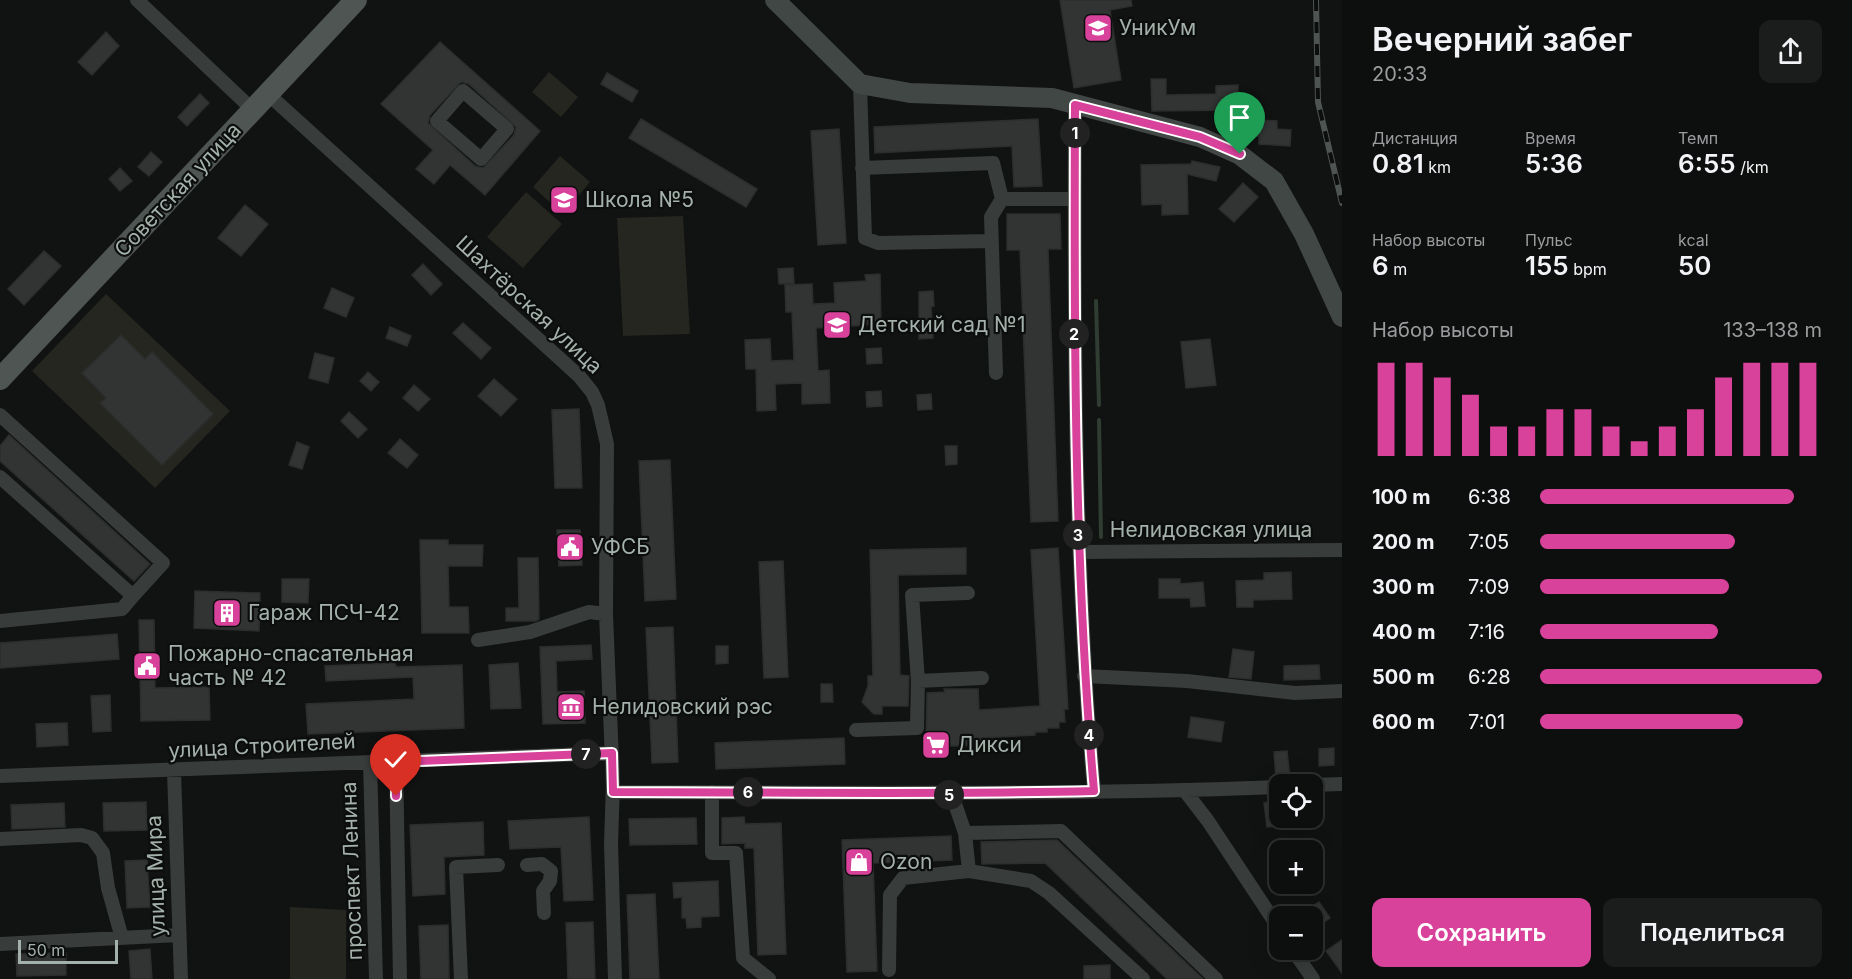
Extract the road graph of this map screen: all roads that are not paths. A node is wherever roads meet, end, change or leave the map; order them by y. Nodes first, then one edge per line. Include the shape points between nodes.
1 (137, 0) edge
2 (356, 0) edge
3 (775, 0) edge
4 (860, 84) junction
5 (463, 92) joint
6 (261, 102) junction
7 (1075, 105) junction
8 (862, 168) junction
9 (1002, 199) junction
10 (1075, 199) junction
11 (992, 241) junction
12 (1342, 317) edge
13 (996, 373) dead end
14 (0, 378) edge
15 (0, 415) edge
16 (2, 483) edge
17 (1342, 550) edge
18 (1080, 552) junction
19 (968, 593) dead end
20 (133, 596) junction
21 (606, 614) junction
22 (0, 621) edge
23 (478, 640) dead end
24 (1084, 676) junction
25 (982, 678) dead end
26 (918, 681) junction
27 (1342, 691) edge
28 (856, 730) dead end
29 (612, 753) junction
30 (370, 762) junction
31 (396, 762) junction
32 (174, 771) junction
33 (0, 776) edge
34 (1342, 784) edge
35 (1323, 785) edge
36 (1269, 787) edge
37 (1094, 791) junction
38 (1185, 791) junction
39 (613, 792) junction
40 (712, 792) junction
41 (952, 795) junction
42 (965, 833) junction
43 (0, 839) edge
44 (527, 864) dead end
45 (498, 866) dead end
46 (969, 871) junction
47 (544, 913) dead end
48 (1269, 913) edge
49 (179, 935) junction
50 (122, 938) junction
51 (0, 944) edge
52 (1300, 960) edge
53 (1128, 964) junction
54 (1205, 968) junction
55 (889, 970) dead end
56 (181, 979) edge
57 (376, 979) edge
58 (400, 979) edge
59 (461, 979) edge
60 (615, 979) edge
61 (770, 979) edge
62 (1129, 979) edge
63 (1143, 979) edge
64 (1195, 979) edge
65 (1216, 979) edge
66 (1313, 979) edge

1 - 6 street, Шахтёрская улица via 187,51
2 - 6 main road, Советская улица
3 - 4 street
4 - 7 street via 909,93 1052,98
4 - 8 street
5 - 5 street via 507,129 481,159 437,121
6 - 14 main road, Советская улица
6 - 21 street, Шахтёрская улица via 579,376 592,392 607,444
7 - 10 street
7 - 12 street via 1200,137 1240,154 1274,182 1305,234
8 - 9 street via 993,163
8 - 11 street via 865,238 878,243
9 - 10 street
9 - 11 street via 991,217
10 - 18 street via 1074,385
11 - 13 street
15 - 20 street via 163,563
16 - 20 street
17 - 18 street, Нелидовская улица
18 - 24 street
19 - 26 street via 912,595
20 - 22 street via 122,609
21 - 23 street via 589,612 530,632
21 - 29 street, Шахтёрская улица
24 - 27 street via 1187,681 1295,693
24 - 37 street
25 - 26 street
26 - 28 street via 917,728
29 - 31 street, улица Строителей
29 - 39 street
30 - 31 street, улица Строителей
30 - 32 street, улица Строителей
30 - 57 street, проспект Ленина
31 - 58 street
32 - 33 street, улица Строителей
32 - 49 street, улица Мира
34 - 35 street
36 - 38 street
37 - 38 street
37 - 41 street
38 - 48 street
39 - 40 street
39 - 60 street
40 - 41 street
40 - 61 street via 712,853 736,853 743,958
41 - 42 street
42 - 46 street
42 - 54 street via 1061,831
43 - 50 street via 92,838 103,853
44 - 47 street via 542,864 551,871 543,891
45 - 59 street via 456,867
46 - 53 street via 1031,881
46 - 55 street via 903,878 890,896
49 - 50 street
49 - 56 street, улица Мира
50 - 51 street
52 - 66 street
53 - 62 street
53 - 63 street
54 - 64 street
54 - 65 street

